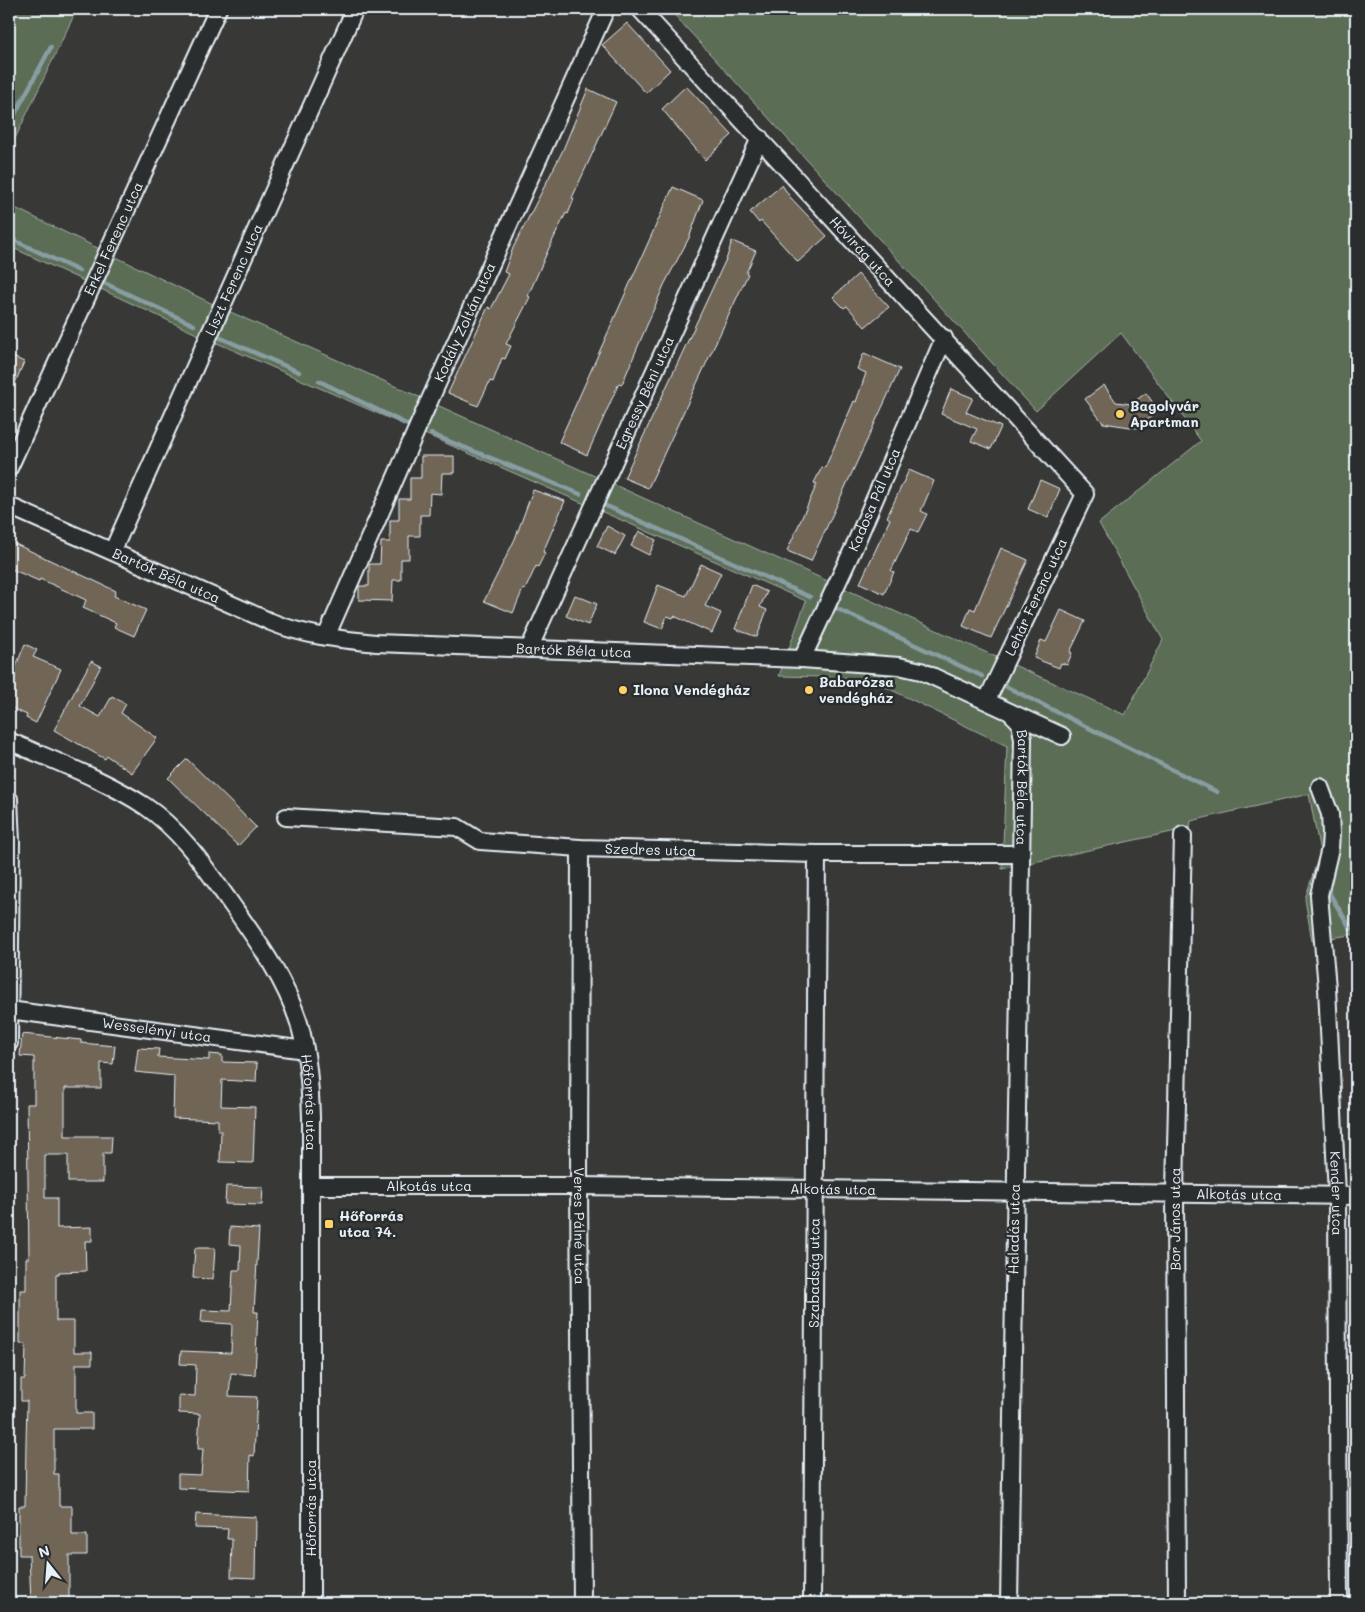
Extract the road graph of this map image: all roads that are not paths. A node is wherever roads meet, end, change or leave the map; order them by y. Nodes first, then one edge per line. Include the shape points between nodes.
1 (218, 9) edge
2 (355, 9) edge
3 (606, 9) edge
4 (640, 9) edge
5 (760, 138) junction
6 (944, 338) junction
7 (9, 468) edge
8 (1085, 494) joint
9 (9, 506) edge
10 (113, 550) junction
11 (326, 638) junction
12 (529, 649) junction
13 (802, 659) junction
14 (987, 700) junction
15 (1010, 712) junction
16 (1062, 736) dead end
17 (9, 741) edge
18 (1320, 787) dead end
19 (9, 799) edge
20 (286, 818) dead end
21 (1183, 835) dead end
22 (10, 841) edge
23 (580, 848) junction
24 (817, 854) junction
25 (1020, 854) junction
26 (9, 1010) edge
27 (9, 1043) edge
28 (305, 1050) junction
29 (311, 1186) junction
30 (579, 1186) junction
31 (816, 1189) junction
32 (1014, 1191) junction
33 (1175, 1192) junction
34 (1337, 1195) junction
35 (1356, 1196) edge
36 (311, 1603) edge
37 (582, 1603) edge
38 (812, 1603) edge
39 (1009, 1603) edge
40 (1177, 1603) edge
41 (1339, 1603) edge

1 - 7 street, Erkel Ferenc utca
2 - 10 street, Liszt Ferenc utca
3 - 11 street, Kodály Zoltán utca
4 - 5 street, Hóvirág utca
5 - 6 street, Hóvirág utca
5 - 12 street, Egressy Béni utca
6 - 8 street, Hóvirág utca
6 - 13 street, Kadosa Pál utca
8 - 14 street, Lehár Ferenc utca
9 - 10 street, Bartók Béla utca
10 - 11 street, Bartók Béla utca via 271,622
11 - 12 street, Bartók Béla utca
12 - 13 street, Bartók Béla utca
13 - 14 street, Bartók Béla utca via 911,668
14 - 15 street, Bartók Béla utca
15 - 16 street
15 - 25 street, Bartók Béla utca via 1020,722 1023,739
17 - 28 street, Hőforrás utca via 129,796 180,837 211,875 278,976 293,1007
18 - 34 street, Kender utca via 1330,814 1330,848 1319,895
19 - 22 street
20 - 23 street, Szedres utca via 457,827 480,841
21 - 33 street, Bor János utca
22 - 26 street
23 - 24 street, Szedres utca
23 - 30 street, Veres Pálné utca
24 - 25 street, Szedres utca
24 - 31 street, Szabadság utca
25 - 32 street, Haladás utca
26 - 27 street
26 - 28 street, Wesselényi utca
28 - 29 street, Hőforrás utca via 310,1096
29 - 30 street, Alkotás utca
29 - 36 street, Hőforrás utca
30 - 31 street, Alkotás utca
30 - 37 street, Veres Pálné utca
31 - 32 street, Alkotás utca
31 - 38 street, Szabadság utca
32 - 33 street, Alkotás utca
32 - 39 street, Haladás utca
33 - 34 street, Alkotás utca
33 - 40 street, Bor János utca
34 - 35 street, Alkotás utca
34 - 41 street, Kender utca

